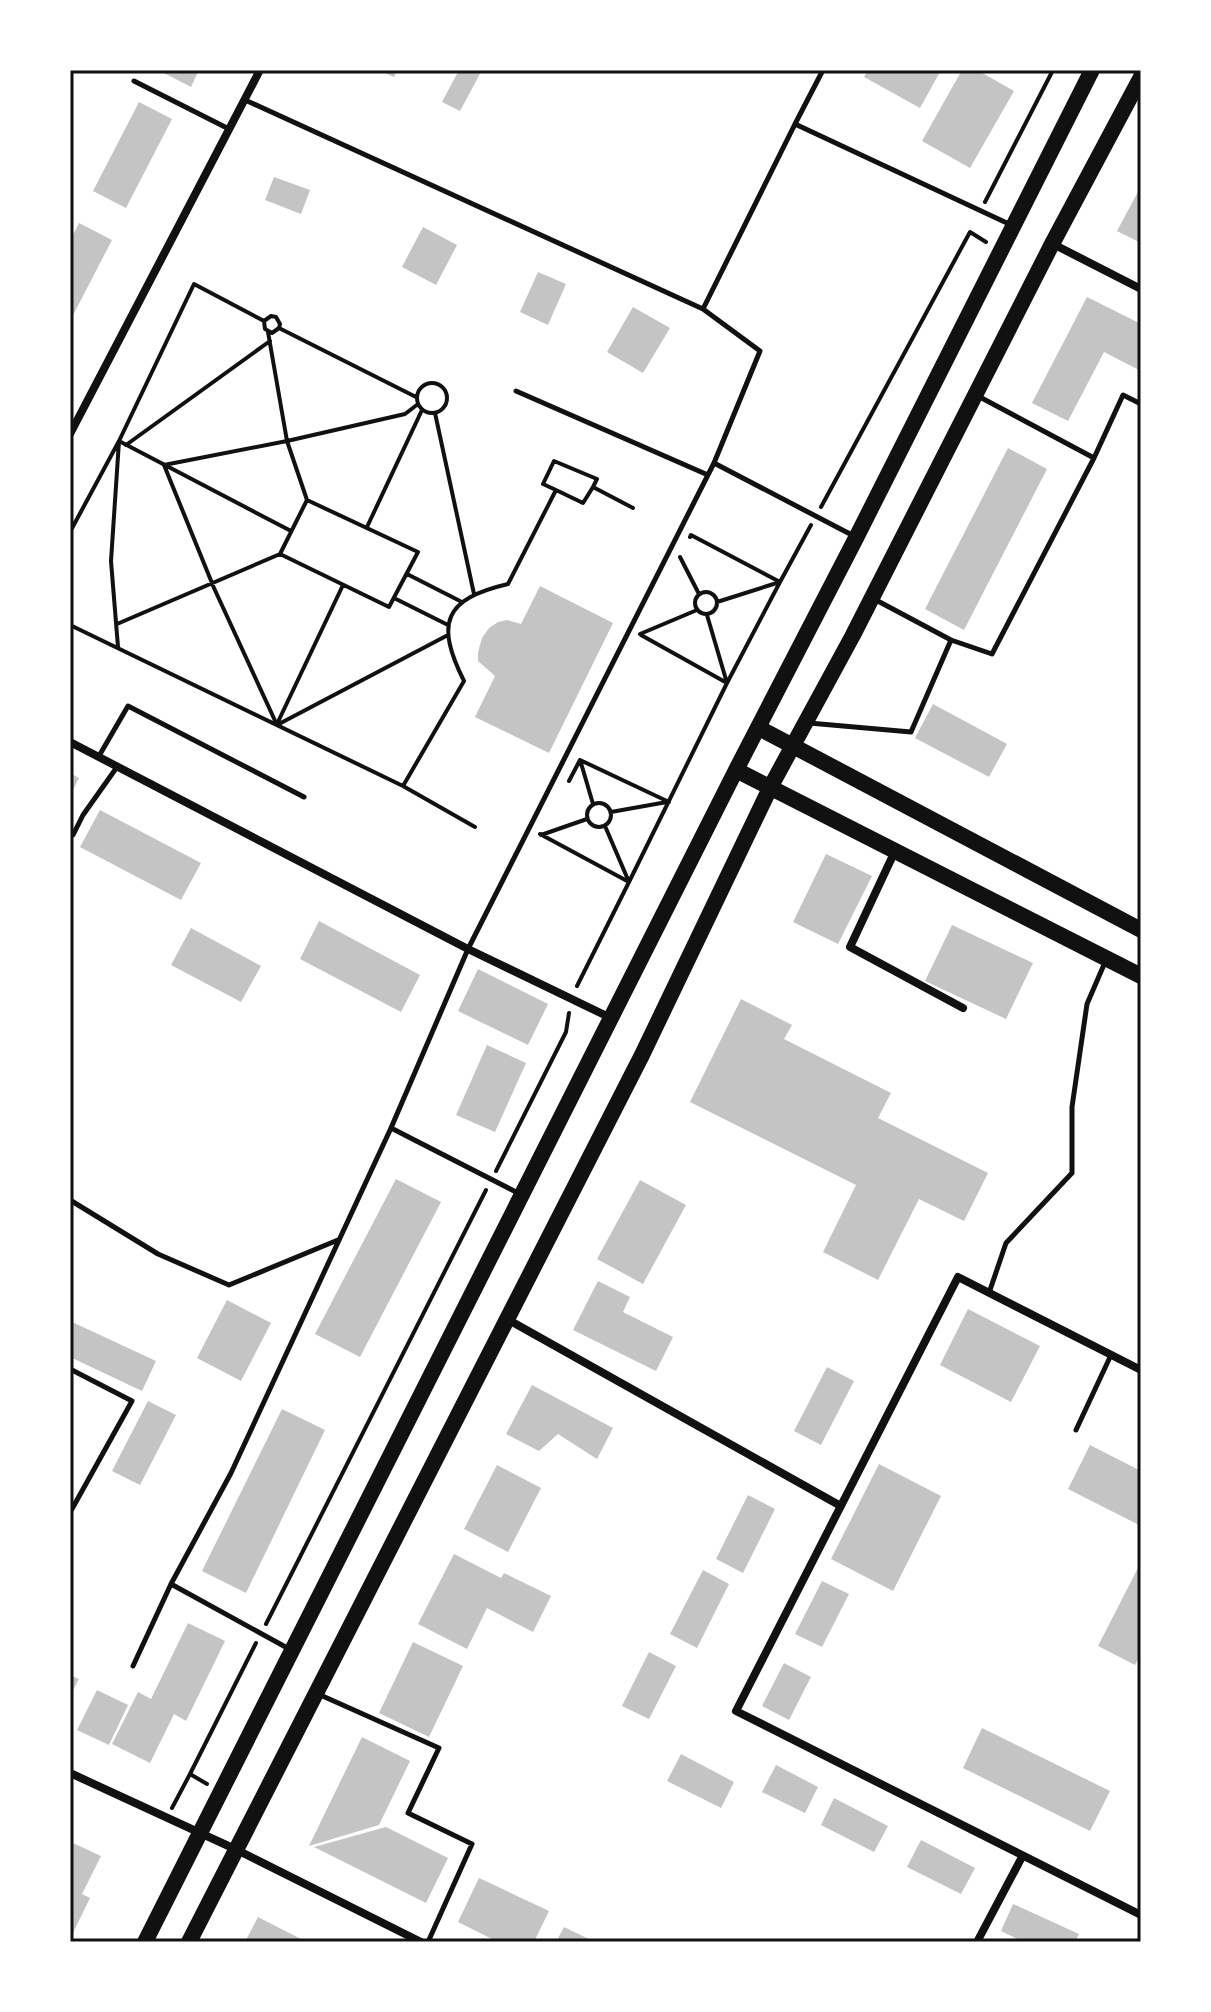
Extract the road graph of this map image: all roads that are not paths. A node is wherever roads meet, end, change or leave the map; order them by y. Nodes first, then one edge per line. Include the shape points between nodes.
1 (260, 70) edge
2 (823, 70) edge
3 (1092, 70) edge
4 (134, 81) dead end
5 (1139, 84) edge
6 (245, 100) junction
7 (795, 124) junction
8 (230, 129) junction
9 (1013, 227) junction
10 (1052, 244) junction
11 (1141, 289) edge
12 (703, 309) junction
13 (516, 391) dead end
14 (976, 395) junction
15 (1141, 404) edge
16 (70, 406) edge
17 (81, 412) junction
18 (70, 434) edge
19 (1094, 458) junction
20 (714, 463) junction
21 (708, 475) junction
22 (856, 538) junction
23 (872, 598) junction
24 (951, 640) junction
25 (804, 723) junction
26 (759, 728) junction
27 (70, 742) edge
28 (792, 746) junction
29 (99, 756) junction
30 (118, 767) junction
31 (736, 770) junction
32 (771, 786) junction
33 (304, 797) dead end
34 (70, 834) edge
35 (895, 850) junction
36 (1141, 930) edge
37 (468, 949) junction
38 (1106, 959) junction
39 (1141, 976) edge
40 (963, 1008) dead end
41 (612, 1019) junction
42 (391, 1128) junction
43 (522, 1196) junction
44 (70, 1200) edge
45 (339, 1240) junction
46 (989, 1293) junction
47 (505, 1318) junction
48 (1111, 1355) junction
49 (70, 1369) edge
50 (1141, 1370) edge
51 (1076, 1430) dead end
52 (839, 1505) junction
53 (71, 1510) edge
54 (171, 1584) junction
55 (292, 1650) junction
56 (133, 1666) dead end
57 (315, 1692) junction
58 (70, 1773) edge
59 (200, 1834) junction
60 (235, 1849) junction
61 (1022, 1857) junction
62 (1141, 1915) edge
63 (145, 1942) edge
64 (189, 1942) edge
65 (421, 1942) edge
66 (428, 1942) edge
67 (977, 1942) edge

1 - 6 street
2 - 7 lane
3 - 9 main road
4 - 8 lane
5 - 10 main road
6 - 8 street
6 - 12 lane
7 - 9 lane
7 - 12 lane
8 - 17 street
9 - 22 main road
10 - 11 street
10 - 14 main road
12 - 20 lane via 760,351
13 - 21 lane
14 - 19 lane
14 - 23 main road
15 - 19 lane via 1123,395
16 - 17 street
17 - 18 street
19 - 24 lane via 992,654
20 - 21 lane
20 - 22 lane
21 - 37 lane
22 - 26 main road
23 - 24 lane
23 - 25 main road
24 - 25 lane via 911,732
25 - 28 main road
26 - 28 main road
26 - 31 main road
27 - 29 street
28 - 32 main road
28 - 36 main road
29 - 30 street
29 - 33 lane via 128,706
30 - 34 lane
30 - 37 street
31 - 32 main road
31 - 41 main road
32 - 35 main road
32 - 47 main road via 642,1055
35 - 38 main road
35 - 40 street via 850,947
37 - 41 street
37 - 42 lane
38 - 39 main road
38 - 46 lane via 1087,1004 1072,1107 1072,1173 1006,1243
41 - 43 main road
42 - 43 lane
42 - 45 lane
43 - 55 main road
44 - 45 lane via 158,1254 229,1285
45 - 54 lane via 231,1473
46 - 48 street
46 - 52 street via 958,1277
47 - 52 street
47 - 57 main road
48 - 50 street
48 - 51 lane
49 - 53 lane via 132,1401
52 - 61 street via 736,1711
54 - 55 lane
54 - 56 lane
55 - 59 main road
57 - 60 main road
57 - 66 lane via 439,1748 408,1813 472,1844
58 - 59 street
59 - 60 street
59 - 63 main road
60 - 64 main road
60 - 65 street
61 - 62 street
61 - 67 street

